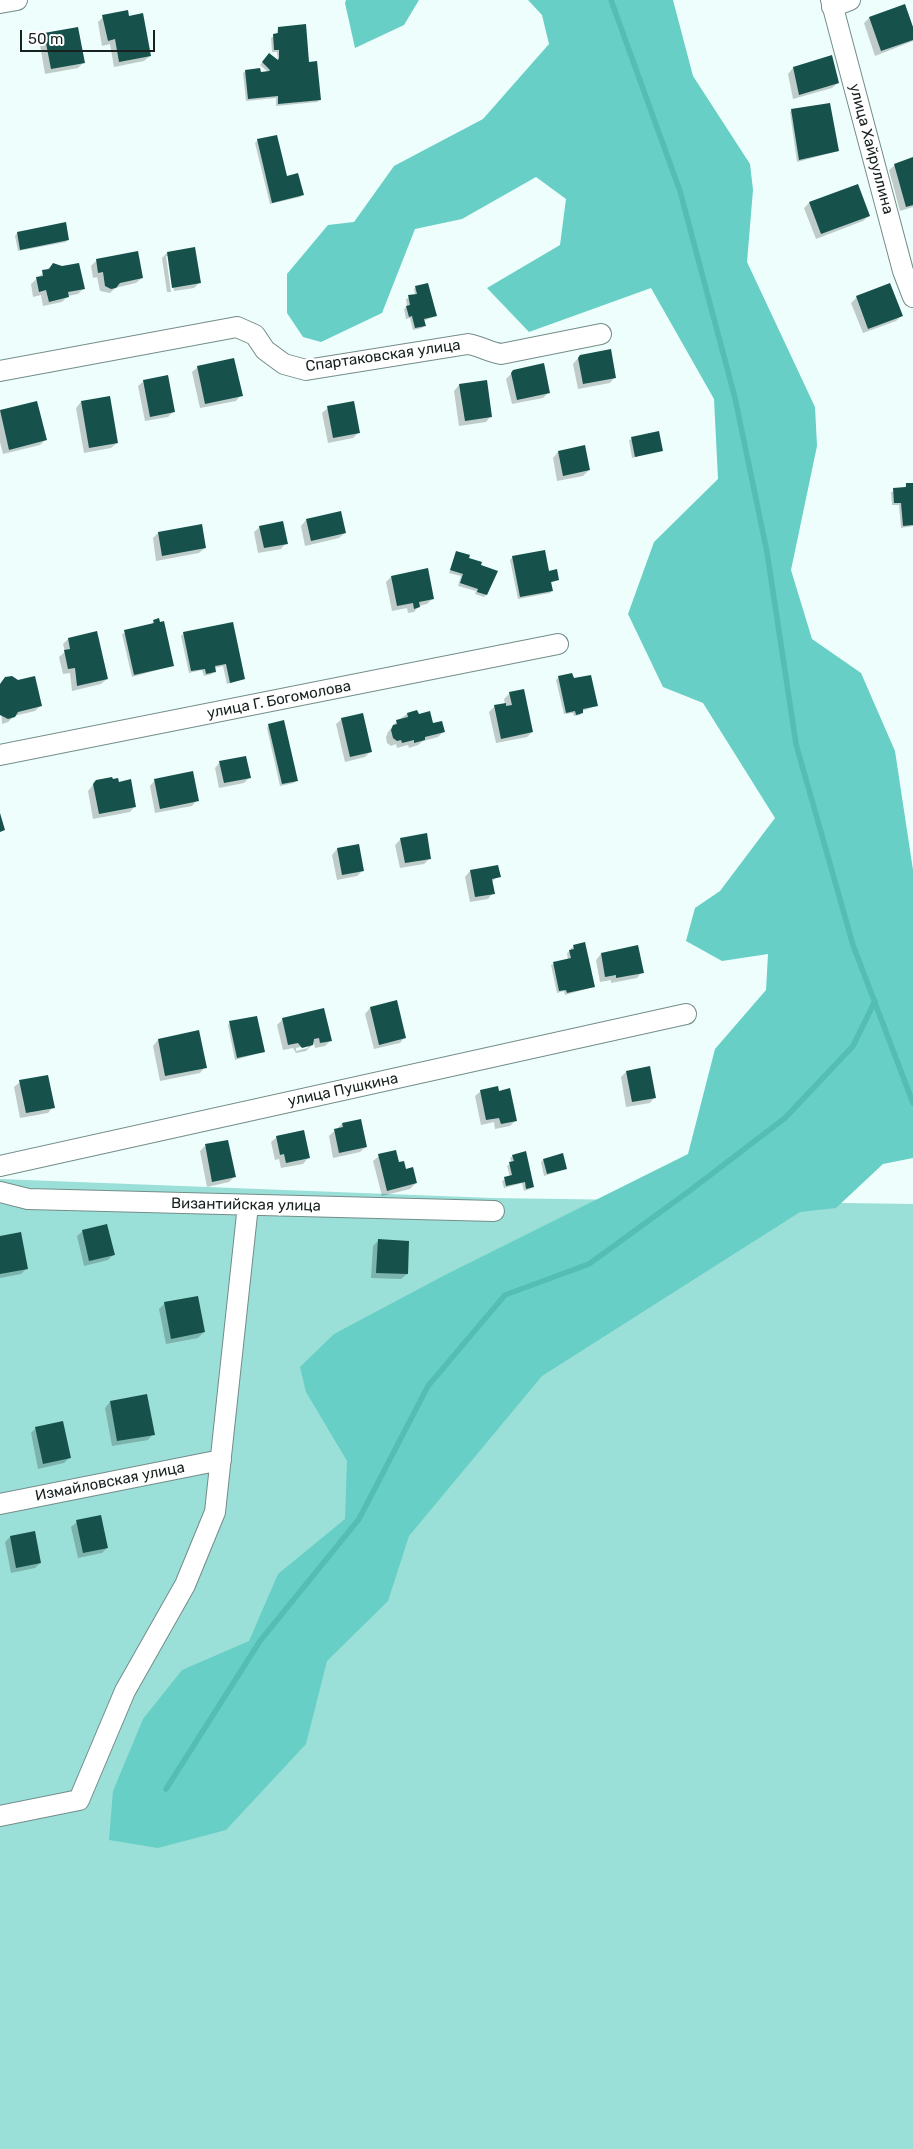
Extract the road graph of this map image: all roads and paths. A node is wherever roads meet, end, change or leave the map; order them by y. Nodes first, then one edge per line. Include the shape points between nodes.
1 (17, 0) edge
2 (838, 2) edge
3 (0, 4) edge
4 (905, 244) edge
5 (913, 297) edge
6 (601, 334) dead end
7 (0, 371) edge
8 (558, 644) dead end
9 (0, 755) edge
10 (686, 1014) dead end
11 (0, 1166) edge
12 (0, 1192) edge
13 (248, 1205) junction
14 (494, 1211) dead end
15 (220, 1460) junction
16 (0, 1504) edge
17 (0, 1816) edge

1 - 3 street
2 - 4 street, улица Хайруллина
4 - 5 street, улица Хайруллина via 903,271
6 - 7 street, Спартаковская улица via 502,354 468,344 306,370 284,364 265,350 255,334 237,326
8 - 9 street, улица Г. Богомолова
10 - 11 street, улица Пушкина
12 - 13 street, Византийская улица via 28,1199
13 - 14 street, Византийская улица
13 - 15 street
15 - 16 street, Измайловская улица
15 - 17 street via 215,1512 185,1585 125,1691 79,1800

